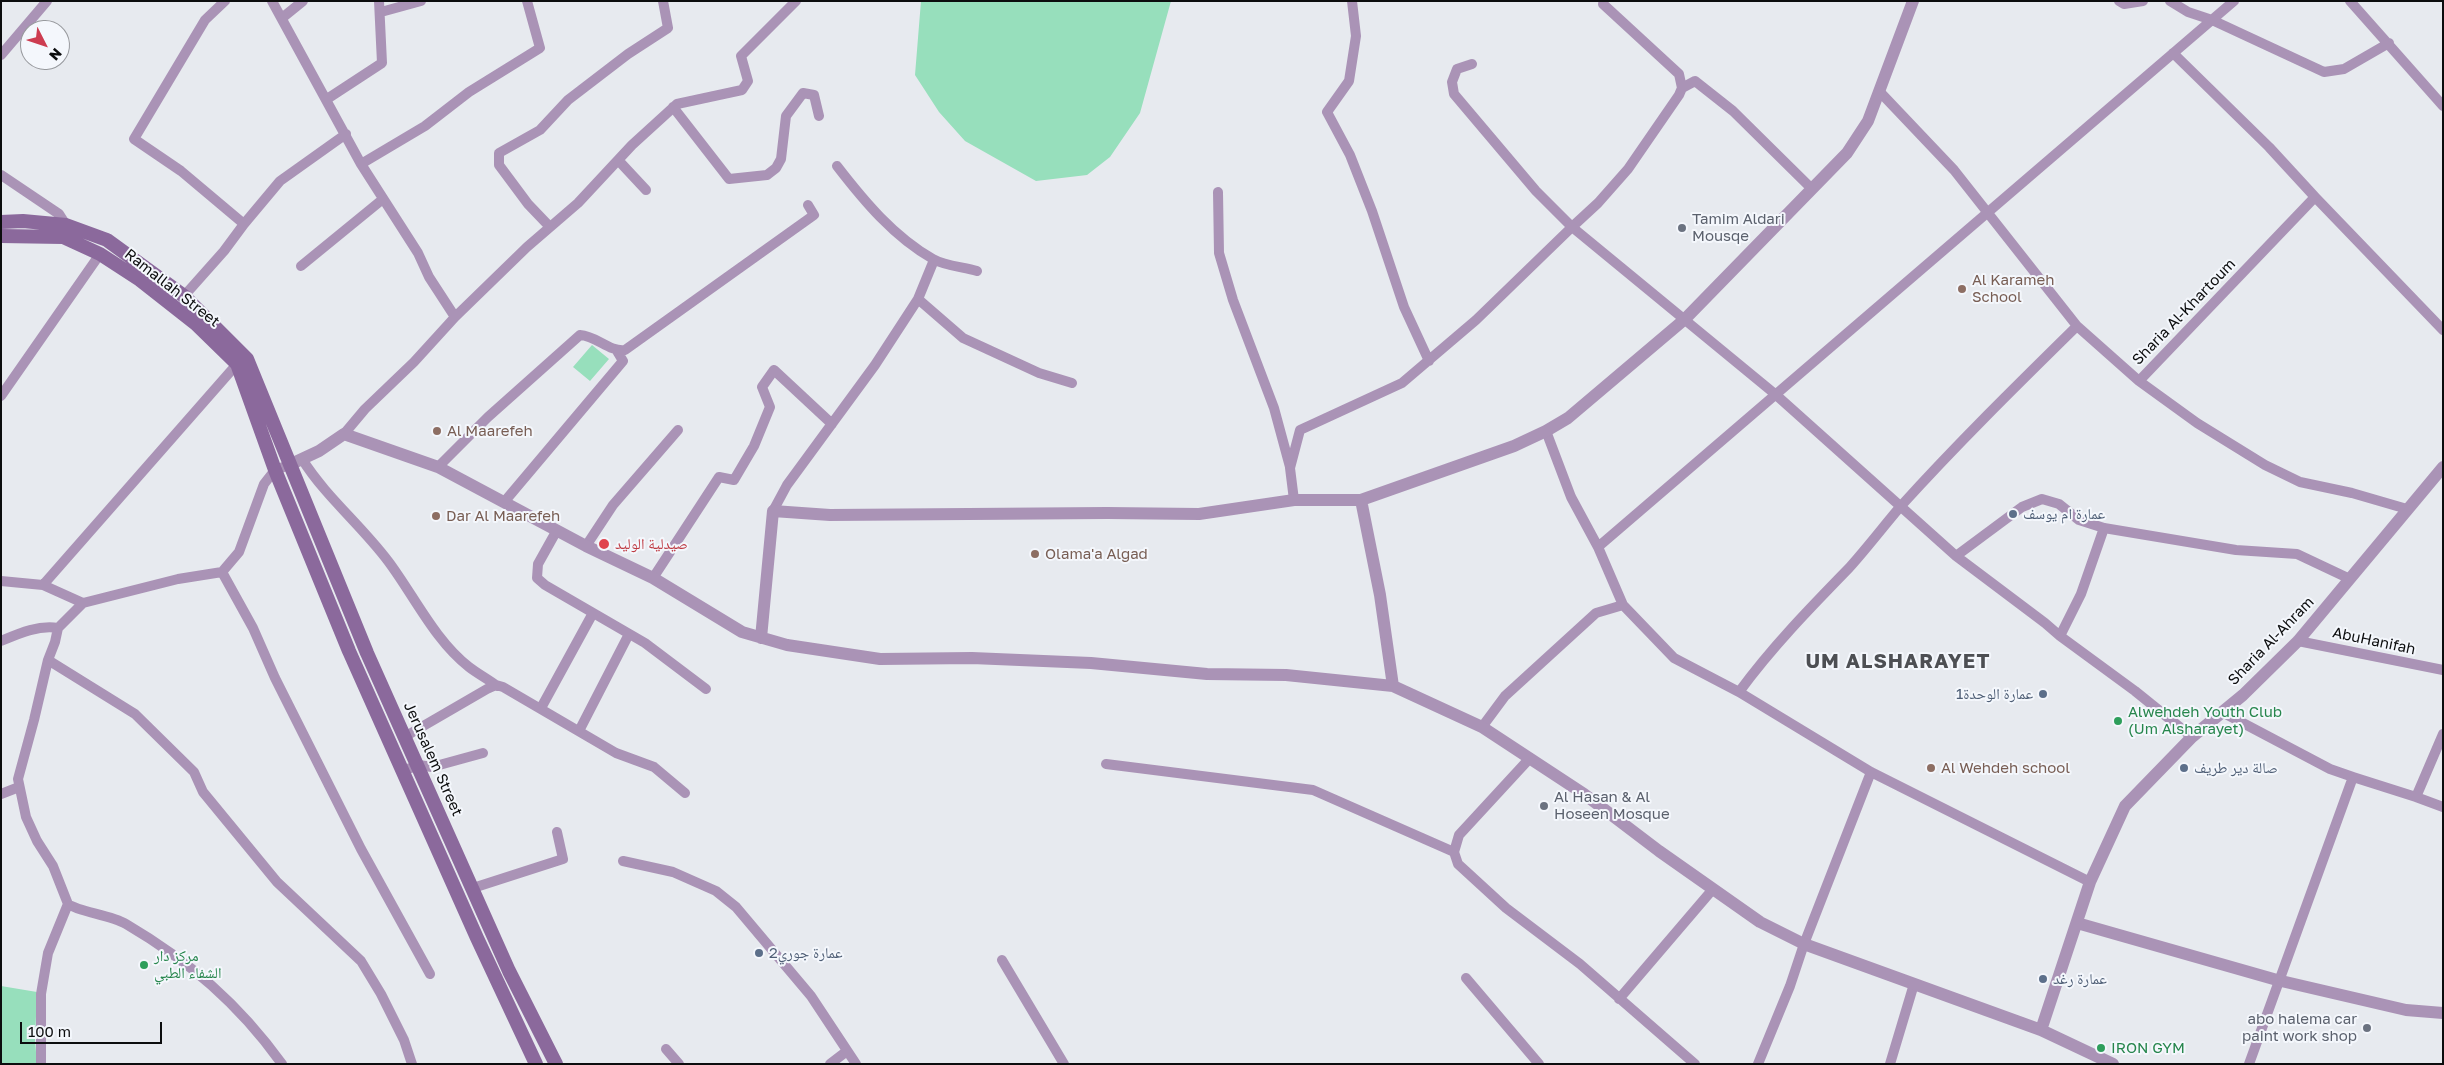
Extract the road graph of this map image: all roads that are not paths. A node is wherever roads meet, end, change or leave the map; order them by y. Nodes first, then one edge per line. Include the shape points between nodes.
1 (47, 1) edge
2 (225, 1) edge
3 (272, 1) edge
4 (303, 1) edge
5 (380, 1) edge
6 (422, 1) edge
7 (527, 1) edge
8 (663, 1) edge
9 (796, 1) edge
10 (1352, 1) edge
11 (1913, 1) edge
12 (2119, 1) edge
13 (2143, 1) edge
14 (2170, 1) edge
15 (2234, 1) edge
16 (2350, 1) edge
17 (1603, 4) dead end
18 (381, 12) junction
19 (282, 18) junction
20 (2212, 20) junction
21 (2389, 43) junction
22 (2173, 53) junction
23 (1, 55) edge
24 (1472, 64) dead end
25 (1682, 88) junction
26 (1879, 91) junction
27 (327, 99) junction
28 (2443, 106) edge
29 (673, 107) junction
30 (819, 116) dead end
31 (346, 134) junction
32 (618, 160) junction
33 (361, 164) junction
34 (837, 166) dead end
35 (1, 174) edge
36 (1811, 188) junction
37 (646, 190) dead end
38 (1218, 192) dead end
39 (2315, 197) junction
40 (383, 199) junction
41 (808, 205) dead end
42 (1989, 213) junction
43 (1, 222) edge
44 (244, 224) junction
45 (66, 225) junction
46 (550, 227) junction
47 (1572, 227) junction
48 (1, 236) edge
49 (100, 254) junction
50 (934, 260) junction
51 (301, 266) dead end
52 (977, 270) dead end
53 (184, 296) junction
54 (918, 299) junction
55 (455, 317) junction
56 (1685, 319) junction
57 (2077, 326) junction
58 (2443, 330) edge
59 (618, 351) junction
60 (1429, 361) junction
61 (237, 364) junction
62 (2139, 382) junction
63 (1072, 383) dead end
64 (1775, 394) junction
65 (1, 396) edge
66 (832, 424) junction
67 (678, 430) dead end
68 (1546, 432) junction
69 (344, 434) junction
70 (302, 458) junction
71 (288, 465) junction
72 (438, 467) junction
73 (2443, 467) edge
74 (1290, 468) junction
75 (275, 470) junction
76 (1294, 500) junction
77 (1361, 500) junction
78 (505, 501) junction
79 (1900, 508) junction
80 (2407, 509) junction
81 (774, 511) junction
82 (2104, 528) junction
83 (557, 530) junction
84 (586, 546) junction
85 (1598, 548) junction
86 (1956, 556) junction
87 (222, 572) junction
88 (653, 578) junction
89 (2350, 579) junction
90 (1, 581) edge
91 (43, 584) junction
92 (83, 603) junction
93 (1623, 605) junction
94 (593, 613) junction
95 (58, 628) junction
96 (629, 634) junction
97 (2060, 636) junction
98 (761, 638) junction
99 (1, 641) edge
100 (2298, 641) junction
101 (48, 660) junction
102 (2443, 670) edge
103 (498, 686) junction
104 (1394, 686) junction
105 (706, 689) dead end
106 (1739, 692) junction
107 (541, 708) junction
108 (2222, 712) junction
109 (1482, 726) junction
110 (579, 731) junction
111 (2443, 734) edge
112 (406, 736) junction
113 (2192, 737) junction
114 (483, 753) dead end
115 (1530, 758) junction
116 (1106, 764) dead end
117 (418, 765) junction
118 (402, 771) junction
119 (1871, 772) junction
120 (2353, 777) junction
121 (19, 787) junction
122 (685, 793) dead end
123 (1, 794) edge
124 (2416, 797) junction
125 (2443, 807) edge
126 (557, 832) dead end
127 (1454, 852) junction
128 (623, 861) dead end
129 (2090, 882) junction
130 (473, 888) junction
131 (1713, 889) junction
132 (68, 904) junction
133 (2077, 924) junction
134 (1804, 944) junction
135 (1002, 960) dead end
136 (430, 974) dead end
137 (1466, 978) dead end
138 (2277, 980) junction
139 (1914, 984) junction
140 (1619, 998) junction
141 (2443, 1013) edge
142 (2041, 1030) junction
143 (666, 1048) dead end
144 (847, 1051) junction
145 (42, 1064) edge
146 (282, 1064) edge
147 (412, 1064) edge
148 (536, 1064) edge
149 (556, 1064) edge
150 (679, 1064) edge
151 (830, 1064) edge
152 (856, 1064) edge
153 (1064, 1064) edge
154 (1539, 1064) edge
155 (1695, 1064) edge
156 (1758, 1064) edge
157 (1890, 1064) edge
158 (2113, 1064) edge
159 (2249, 1064) edge

1 - 23 street
2 - 44 street via 206,20 134,139 181,171
3 - 19 street
4 - 19 street
5 - 18 street
6 - 18 street
7 - 33 street via 540,48 469,92 425,126
8 - 46 street via 668,28 568,100 540,130 499,153 499,165
9 - 29 street via 741,56 748,81 742,90
10 - 60 street via 1356,36 1349,81 1327,112 1350,155 1404,307
11 - 26 street
12 - 13 street via 2124,4
14 - 20 street via 2188,12
15 - 20 street
16 - 21 street
17 - 25 street via 1679,74
18 - 27 street via 382,63
19 - 27 street
20 - 21 street via 2324,72 2344,69
20 - 22 street
21 - 28 street
22 - 39 street
22 - 42 street
24 - 47 street via 1457,69 1452,82 1454,94 1536,191
25 - 36 street via 1695,81 1733,111
25 - 47 street via 1628,169
26 - 36 street via 1868,121 1847,152
26 - 42 street, Sharia Al-Khartoum via 1954,170
27 - 31 street
29 - 30 street via 729,179 767,175 776,168 781,159 786,116 803,93 814,94
29 - 32 street
31 - 33 street
31 - 44 street via 280,181
32 - 37 street
32 - 46 street
33 - 40 street
34 - 50 street via 863,200 904,239
35 - 45 street via 59,214
36 - 56 street
38 - 74 street via 1219,253 1233,300 1274,408
39 - 58 street
39 - 62 street, Sharia Al-Khartoum
40 - 51 street
40 - 55 street
41 - 59 street via 814,214 625,350
42 - 57 street, Sharia Al-Khartoum
42 - 64 street
43 - 45 main road, Ramallah Street
44 - 53 street
45 - 53 main road, Ramallah Street via 107,240
46 - 55 street
47 - 56 street
47 - 60 street
48 - 49 main road, Ramallah Street via 64,237
49 - 61 main road, Ramallah Street via 140,280 196,324
49 - 65 street
50 - 52 street
50 - 54 street
53 - 71 main road, Ramallah Street via 247,359
54 - 63 street via 963,338 1039,373
54 - 66 street
55 - 69 street via 364,409
56 - 64 street
56 - 68 street via 1568,418
57 - 62 street, Sharia Al-Khartoum
57 - 79 street via 1999,402
59 - 72 street via 591,336 580,335 488,417
59 - 78 street via 623,361
60 - 74 street via 1402,383 1300,430
61 - 75 main road, Ramallah Street
61 - 91 street
62 - 80 street via 2196,423 2300,482
64 - 79 street
64 - 85 street
66 - 81 street via 787,485
66 - 88 street via 774,370 762,387 770,407 754,446 734,480 718,477
67 - 84 street via 613,506
68 - 77 street via 1442,473
68 - 85 street via 1571,497
69 - 70 street
69 - 72 street
70 - 71 street
70 - 103 street via 327,494 356,522 388,561 451,649 468,666
71 - 75 street
71 - 112 main road, Jerusalem Street via 330,558 367,653
72 - 78 street
73 - 80 street, Sharia Al-Ahram
74 - 76 street
75 - 87 street via 264,484 239,552
75 - 118 main road
76 - 77 street
76 - 81 street via 1199,514 830,515
77 - 104 street
78 - 83 street
79 - 86 street
79 - 106 street via 1764,658
80 - 89 street, Sharia Al-Ahram
81 - 98 street
82 - 86 street via 2079,520 2059,504 2042,499 2022,507
82 - 89 street via 2236,550 2297,554
82 - 97 street via 2081,594
83 - 84 street
83 - 94 street via 538,564 537,578
84 - 88 street
85 - 93 street
86 - 97 street
87 - 92 street via 178,579
87 - 136 street via 253,628 361,849
88 - 98 street via 742,632
89 - 100 street, Sharia Al-Ahram
90 - 91 street
91 - 92 street
92 - 95 street
93 - 106 street via 1674,658
93 - 109 street via 1596,613 1505,696
94 - 96 street
94 - 107 street
95 - 99 street via 48,626
95 - 101 street
96 - 105 street
96 - 110 street
97 - 113 street
98 - 104 street via 880,659 972,658 1091,663 1207,674 1286,675
100 - 102 street, AbuHanifah
100 - 108 street, Sharia Al-Ahram
101 - 121 street via 18,780
101 - 147 street via 135,714 194,772 204,792 277,882 361,961 404,1040
103 - 107 street
103 - 112 street via 486,689
104 - 109 street
106 - 119 street
107 - 110 street
108 - 113 street, Sharia Al-Ahram
108 - 120 street
109 - 115 street
110 - 122 street via 616,753 654,767
111 - 124 street
112 - 117 main road, Jerusalem Street
113 - 129 street, Sharia Al-Ahram via 2125,806
114 - 117 street via 432,767
115 - 127 street via 1459,835
115 - 131 street
116 - 127 street via 1313,790
117 - 118 street
117 - 130 main road, Jerusalem Street
118 - 148 main road
119 - 129 street
119 - 134 street
120 - 124 street
120 - 138 street
121 - 123 street
121 - 132 street via 26,816 53,866
124 - 125 street
126 - 130 street via 563,859
127 - 140 street via 1458,864 1506,908
128 - 144 street via 673,872 716,891 736,907 811,996
129 - 133 street, Sharia Al-Ahram
130 - 149 main road, Jerusalem Street via 509,971
131 - 134 street via 1760,922
131 - 140 street
132 - 145 street via 48,953 41,994
132 - 146 street via 124,923 185,962 232,1004 264,1038
133 - 138 street
133 - 142 street, Sharia Al-Ahram
134 - 139 street
134 - 156 street
135 - 153 street
137 - 154 street
138 - 141 street via 2406,1010
138 - 159 street
139 - 142 street
139 - 157 street
140 - 155 street
142 - 158 street
143 - 150 street
144 - 151 street
144 - 152 street

